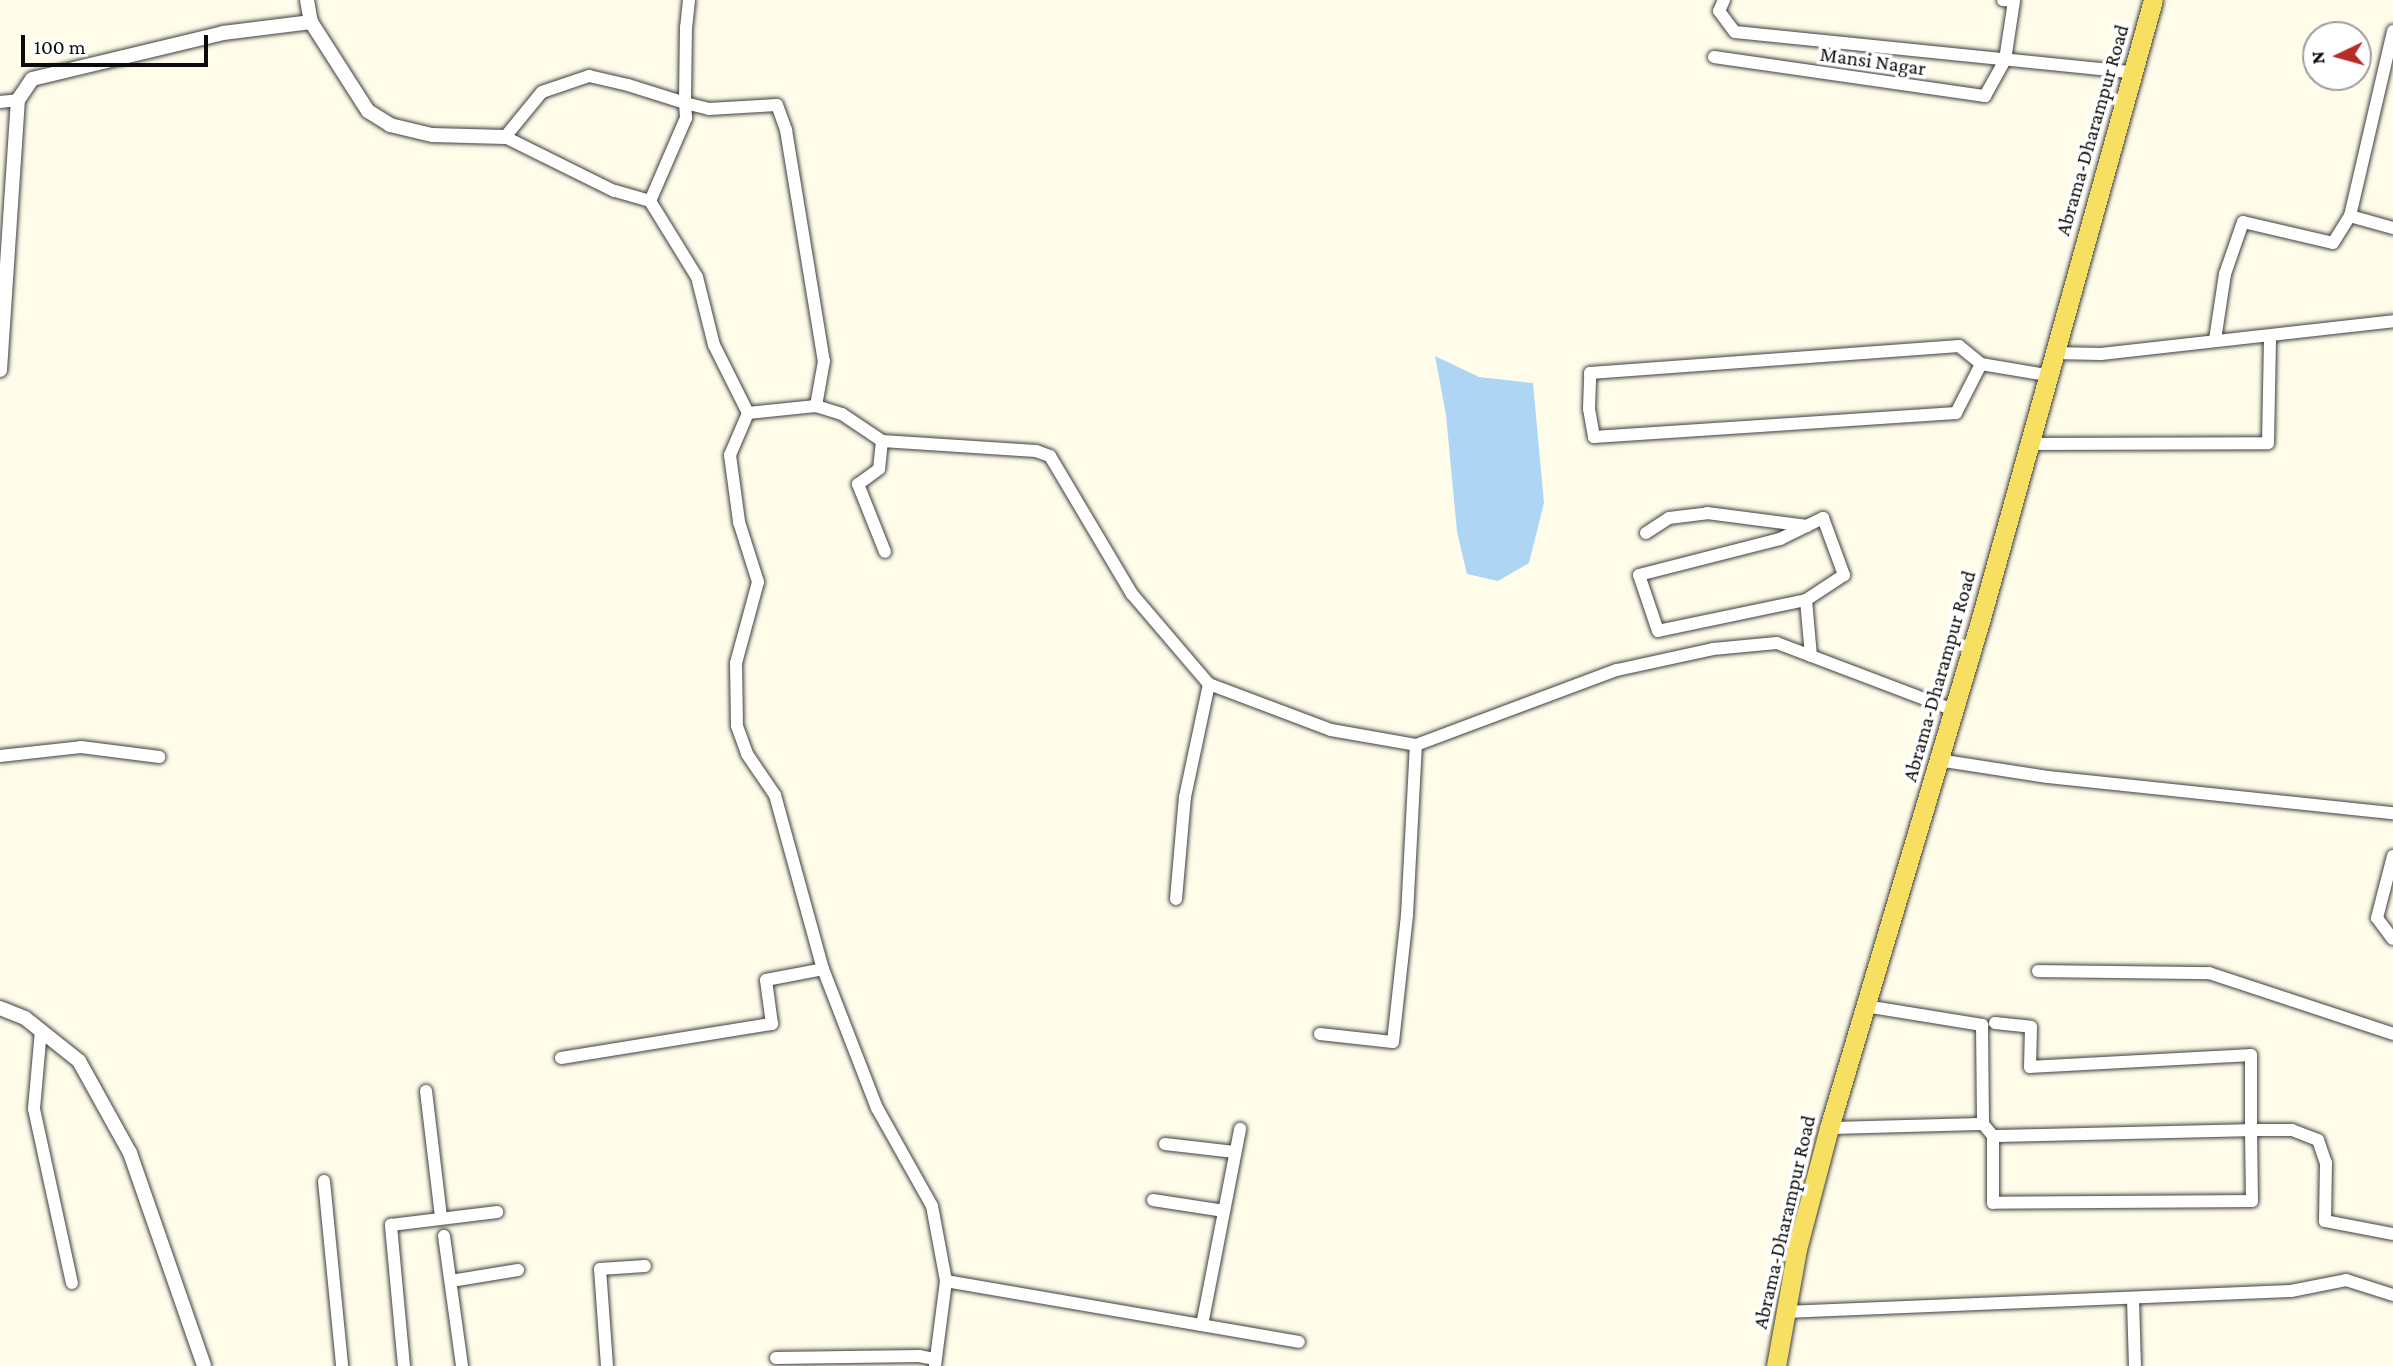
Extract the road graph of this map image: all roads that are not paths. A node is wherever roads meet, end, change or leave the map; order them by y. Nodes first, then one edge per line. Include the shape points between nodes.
1 (307, 0) edge
2 (690, 0) edge
3 (1724, 0) edge
4 (2003, 0) edge
5 (2153, 0) edge
6 (312, 22) junction
7 (2393, 31) edge
8 (1714, 58) dead end
9 (2005, 60) junction
10 (2133, 72) junction
11 (18, 100) junction
12 (0, 102) edge
13 (685, 103) junction
14 (505, 137) junction
15 (650, 201) junction
16 (2350, 216) junction
17 (2393, 228) edge
18 (3, 299) edge
19 (2393, 321) edge
20 (2270, 338) junction
21 (2215, 340) junction
22 (2053, 352) junction
23 (1981, 364) junction
24 (0, 370) edge
25 (2047, 375) junction
26 (816, 406) junction
27 (748, 413) junction
28 (882, 441) junction
29 (2028, 444) junction
30 (1807, 526) junction
31 (1646, 533) dead end
32 (884, 552) dead end
33 (1806, 600) junction
34 (1811, 656) junction
35 (1209, 684) junction
36 (1953, 710) junction
37 (1416, 745) junction
38 (0, 756) edge
39 (159, 757) dead end
40 (1938, 760) junction
41 (2393, 813) edge
42 (2393, 856) edge
43 (1176, 899) dead end
44 (2393, 939) edge
45 (823, 969) junction
46 (2038, 971) dead end
47 (1866, 1006) junction
48 (0, 1008) edge
49 (1995, 1023) dead end
50 (41, 1030) junction
51 (1320, 1034) dead end
52 (2393, 1034) edge
53 (561, 1058) dead end
54 (426, 1091) dead end
55 (1983, 1124) junction
56 (1829, 1128) junction
57 (1240, 1129) dead end
58 (2251, 1130) junction
59 (1993, 1136) junction
60 (1165, 1144) dead end
61 (1236, 1152) junction
62 (324, 1181) dead end
63 (1153, 1200) dead end
64 (1224, 1211) junction
65 (497, 1212) dead end
66 (440, 1217) junction
67 (2393, 1234) edge
68 (444, 1236) dead end
69 (645, 1266) dead end
70 (518, 1270) dead end
71 (451, 1281) junction
72 (946, 1281) junction
73 (72, 1283) dead end
74 (2393, 1295) edge
75 (2133, 1300) junction
76 (1785, 1312) junction
77 (1202, 1325) junction
78 (1299, 1342) dead end
79 (776, 1358) dead end
80 (934, 1363) edge
81 (204, 1366) edge
82 (342, 1366) edge
83 (404, 1366) edge
84 (462, 1366) edge
85 (607, 1366) edge
86 (1776, 1366) edge
87 (2135, 1366) edge

1 - 6 street
2 - 13 street
3 - 9 street, Mansi Nagar via 1718,11 1735,32
4 - 9 street, Mansi Nagar via 2014,1
5 - 10 main road, Abrama-Dharampur Road
6 - 11 street via 223,33 32,79
6 - 14 street via 368,111 390,125 432,135
7 - 16 street
8 - 9 street, Mansi Nagar via 1985,96
9 - 10 street, Mansi Nagar
10 - 22 main road, Abrama-Dharampur Road
11 - 12 street
11 - 18 street
13 - 14 street via 589,76 542,92
13 - 15 street via 686,118
13 - 26 street via 709,109 777,105 786,130 824,361
14 - 15 street via 614,191
15 - 27 street via 697,277 714,345
16 - 17 street
16 - 21 street via 2333,243 2243,222 2225,274
18 - 24 street
19 - 20 street
20 - 21 street
20 - 29 street via 2268,443
21 - 22 street via 2101,354
22 - 25 main road, Abrama-Dharampur Road
23 - 23 street via 1956,413 1594,437 1589,409 1590,373 1959,346
23 - 25 street
25 - 29 main road, Abrama-Dharampur Road
26 - 27 street
26 - 28 street via 842,414
27 - 45 street via 730,455 739,522 758,582 736,663 737,726 747,754 775,795
28 - 32 street via 879,469 858,484
28 - 35 street via 1036,451 1050,456 1132,594
29 - 36 main road, Abrama-Dharampur Road
30 - 31 street via 1707,513 1669,518
30 - 33 street via 1823,518 1844,575
30 - 33 street via 1780,539 1639,575 1658,631
33 - 34 street
34 - 36 street
34 - 37 street via 1777,643 1713,649 1617,670
35 - 37 street via 1331,730
35 - 43 street via 1185,797
36 - 40 main road, Abrama-Dharampur Road
37 - 51 street via 1393,1042
38 - 39 street via 81,747
40 - 41 street via 2048,777
40 - 47 main road, Abrama-Dharampur Road
42 - 44 street via 2377,918
45 - 53 street via 766,980 772,1024
45 - 72 street via 877,1108 932,1206
46 - 52 street via 2209,973
47 - 55 street via 1983,1025
47 - 56 main road, Abrama-Dharampur Road
48 - 50 street
49 - 58 street via 2031,1027 2030,1067 2251,1055
50 - 73 street via 34,1109
50 - 81 street via 79,1061 130,1153
54 - 66 street
55 - 56 street
55 - 59 street
56 - 76 main road, Abrama-Dharampur Road
57 - 61 street
58 - 59 street
58 - 59 street via 2252,1201 1993,1203
58 - 67 street via 2292,1130 2318,1140 2326,1163 2325,1222
60 - 61 street
61 - 64 street
62 - 82 street
63 - 64 street
64 - 77 street
65 - 66 street
66 - 83 street via 391,1225
68 - 71 street
69 - 85 street via 600,1269
70 - 71 street
71 - 84 street
72 - 77 street
72 - 80 street
74 - 75 street via 2347,1280 2291,1291
75 - 76 street via 1977,1301
75 - 87 street
76 - 86 main road, Abrama-Dharampur Road
77 - 78 street
79 - 80 street via 865,1355

